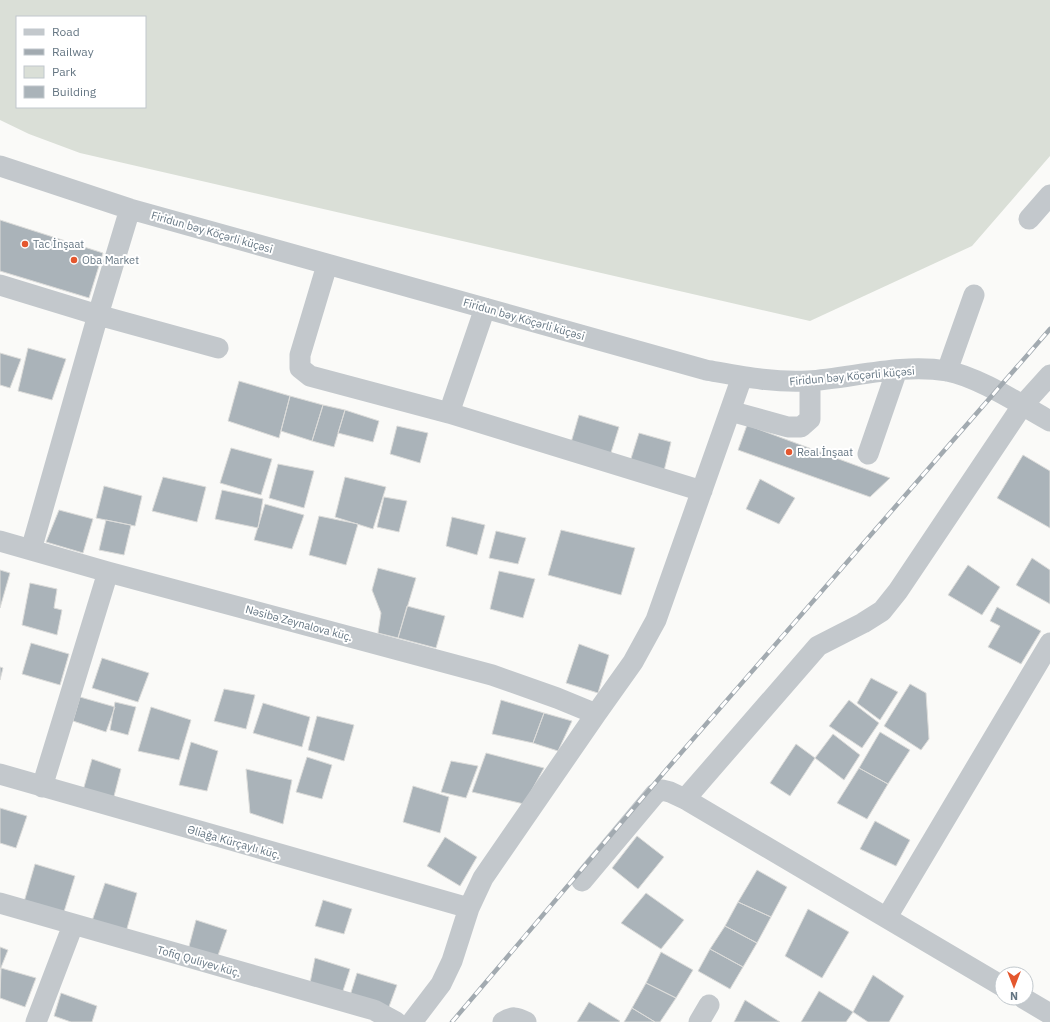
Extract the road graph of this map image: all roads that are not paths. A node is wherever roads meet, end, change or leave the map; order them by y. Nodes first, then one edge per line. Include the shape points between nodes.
1 (0, 166) edge
2 (1050, 195) edge
3 (130, 210) junction
4 (1029, 219) dead end
5 (327, 265) junction
6 (0, 285) edge
7 (974, 295) dead end
8 (485, 308) junction
9 (98, 315) junction
10 (218, 348) dead end
11 (897, 370) junction
12 (947, 371) junction
13 (1050, 375) edge
14 (742, 377) junction
15 (810, 381) junction
16 (1022, 406) junction
17 (730, 411) junction
18 (449, 413) junction
19 (1050, 421) edge
20 (868, 454) dead end
21 (702, 491) junction
22 (0, 541) edge
23 (31, 550) junction
24 (108, 572) junction
25 (1050, 643) edge
26 (596, 714) junction
27 (0, 774) edge
28 (42, 787) junction
29 (685, 799) junction
30 (582, 881) dead end
31 (0, 903) edge
32 (468, 908) junction
33 (887, 917) junction
34 (73, 925) junction
35 (994, 981) edge
36 (1034, 1005) edge
37 (1050, 1014) edge
38 (36, 1022) edge
39 (396, 1022) edge
40 (412, 1022) edge
41 (503, 1022) edge
42 (526, 1022) edge

1 - 3 street, Firidun bəy Köçərli küçəsi
2 - 4 street
3 - 5 street, Firidun bəy Köçərli küçəsi
3 - 9 street
5 - 8 street, Firidun bəy Köçərli küçəsi
5 - 18 street via 300,355 300,368 310,376
6 - 9 street
7 - 12 street
8 - 14 street, Firidun bəy Köçərli küçəsi via 706,370
8 - 18 street
9 - 10 street
9 - 23 street
11 - 12 street, Firidun bəy Köçərli küçəsi
11 - 15 street, Firidun bəy Köçərli küçəsi
11 - 20 street
12 - 16 street, Firidun bəy Köçərli küçəsi via 972,380
13 - 16 street
14 - 15 street, Firidun bəy Köçərli küçəsi
14 - 17 street
15 - 17 street via 810,419 801,428 788,428
16 - 19 street, Firidun bəy Köçərli küçəsi
16 - 29 street via 882,611 863,624 818,646
17 - 21 street
18 - 21 street
21 - 26 street via 656,620 633,662
22 - 23 street, Nəsibə Zeynalova küç.
23 - 24 street, Nəsibə Zeynalova küç.
24 - 26 street, Nəsibə Zeynalova küç. via 492,675
24 - 28 street
25 - 33 street
26 - 32 street via 483,878
27 - 28 street, Əliağa Kürçaylı küç.
28 - 32 street, Əliağa Kürçaylı küç.
29 - 30 street via 662,790 655,794
29 - 33 street
31 - 34 street, Tofiq Quliyev küç.
32 - 40 street via 452,961 440,984
33 - 35 street
34 - 38 street
34 - 39 street, Tofiq Quliyev küç. via 374,1010
36 - 37 street
41 - 42 street via 510,1017 517,1017

